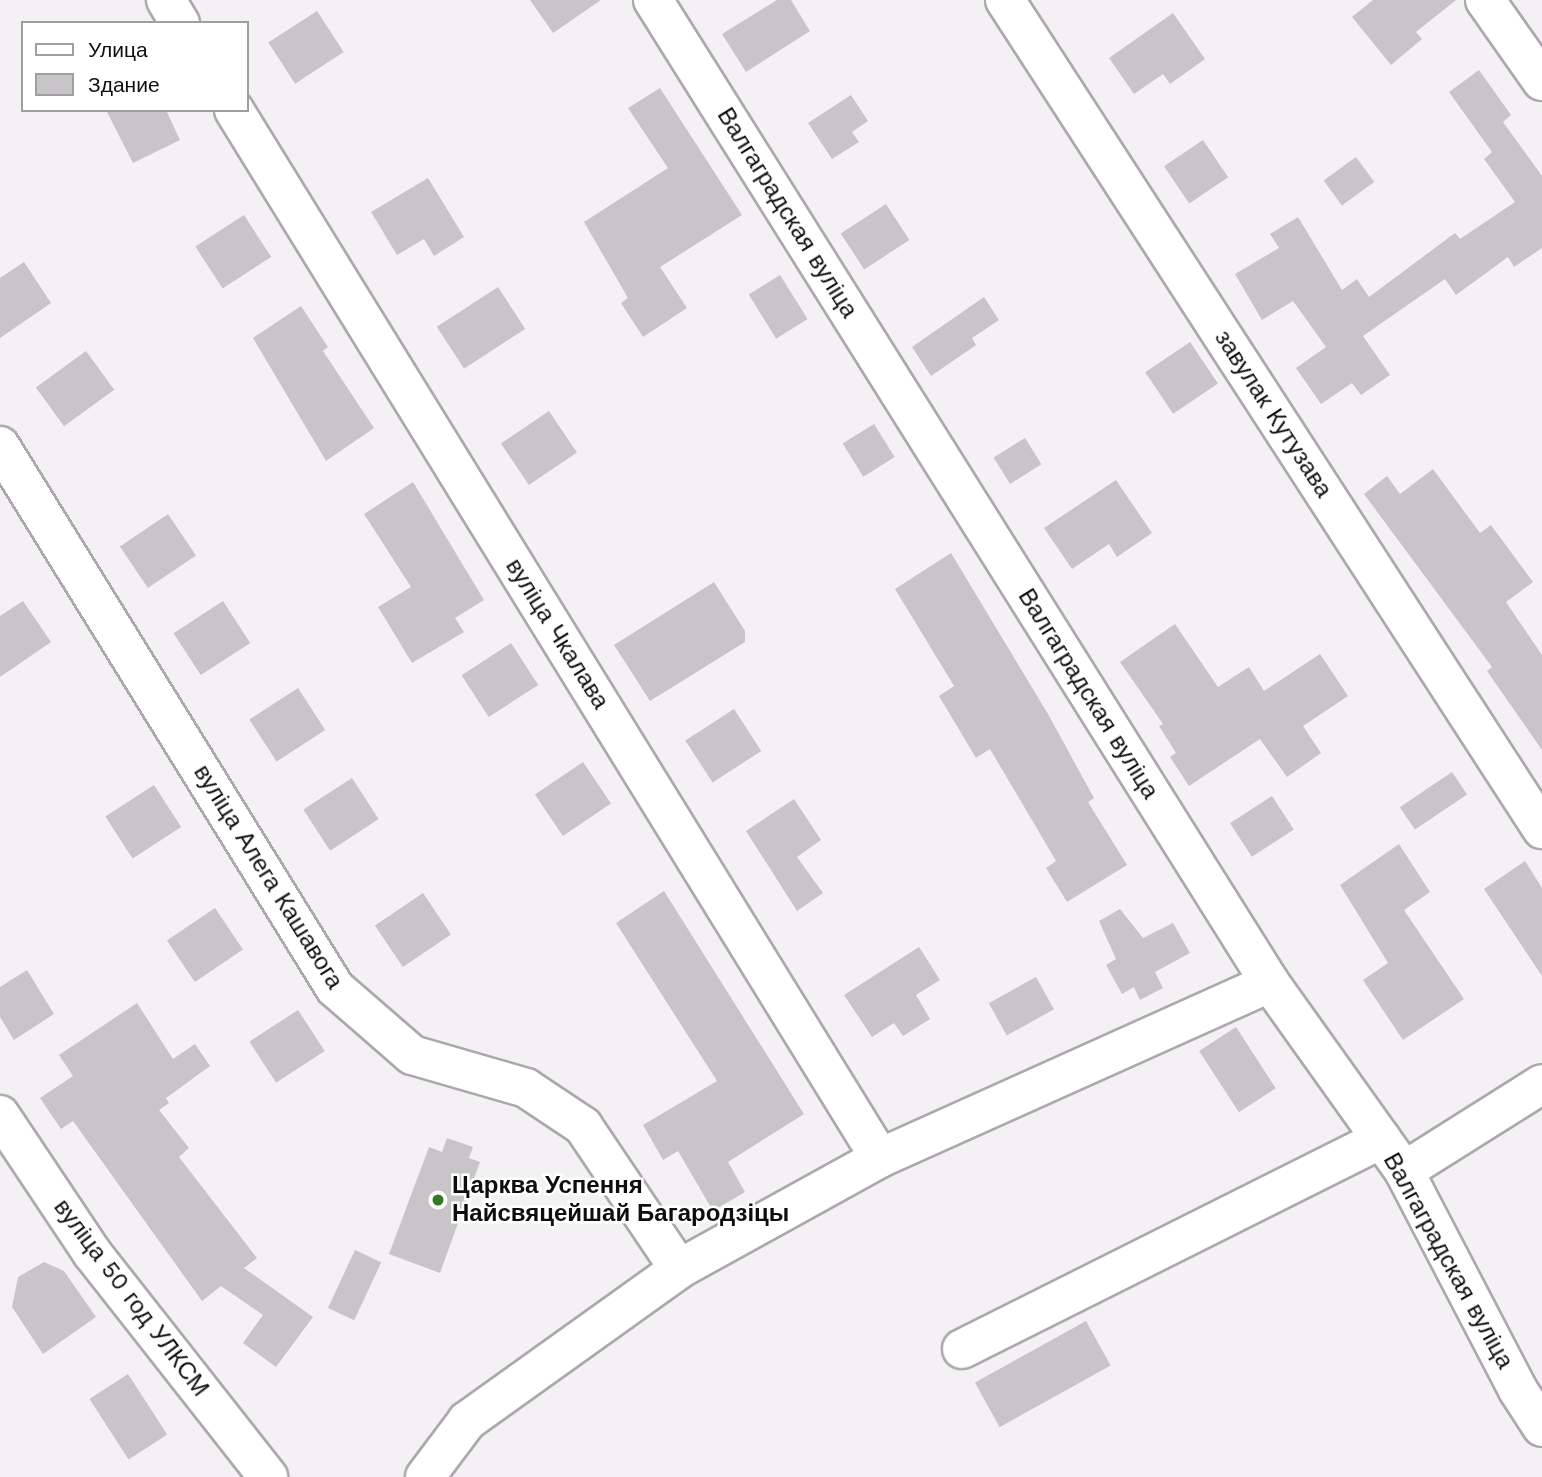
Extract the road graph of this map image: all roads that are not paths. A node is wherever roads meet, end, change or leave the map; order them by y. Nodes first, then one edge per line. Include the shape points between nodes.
1 (166, 0) edge
2 (653, 0) edge
3 (1004, 0) edge
4 (1485, 0) edge
5 (179, 21) edge
6 (1542, 81) edge
7 (235, 112) edge
8 (0, 446) edge
9 (1542, 829) edge
10 (1270, 983) junction
11 (1542, 1084) edge
12 (0, 1115) edge
13 (1381, 1139) junction
14 (880, 1158) junction
15 (1404, 1171) junction
16 (679, 1269) junction
17 (962, 1349) dead end
18 (1530, 1392) edge
19 (1542, 1427) edge
20 (268, 1477) edge
21 (425, 1477) edge

1 - 5 street
2 - 10 street, Валгаградская вуліца
3 - 9 street, завулак Кутузава
4 - 6 street
7 - 14 street, вуліца Чкалава
8 - 16 street, вуліца Алега Кашавога via 335,988 412,1055 526,1088 583,1126
10 - 13 street, Валгаградская вуліца
10 - 14 street
11 - 15 street
12 - 20 street, вуліца 50 год УЛКСМ via 92,1253
13 - 15 street, Валгаградская вуліца
13 - 17 street
14 - 16 street
15 - 18 street, Валгаградская вуліца
16 - 21 street via 467,1421
18 - 19 street, Валгаградская вуліца

